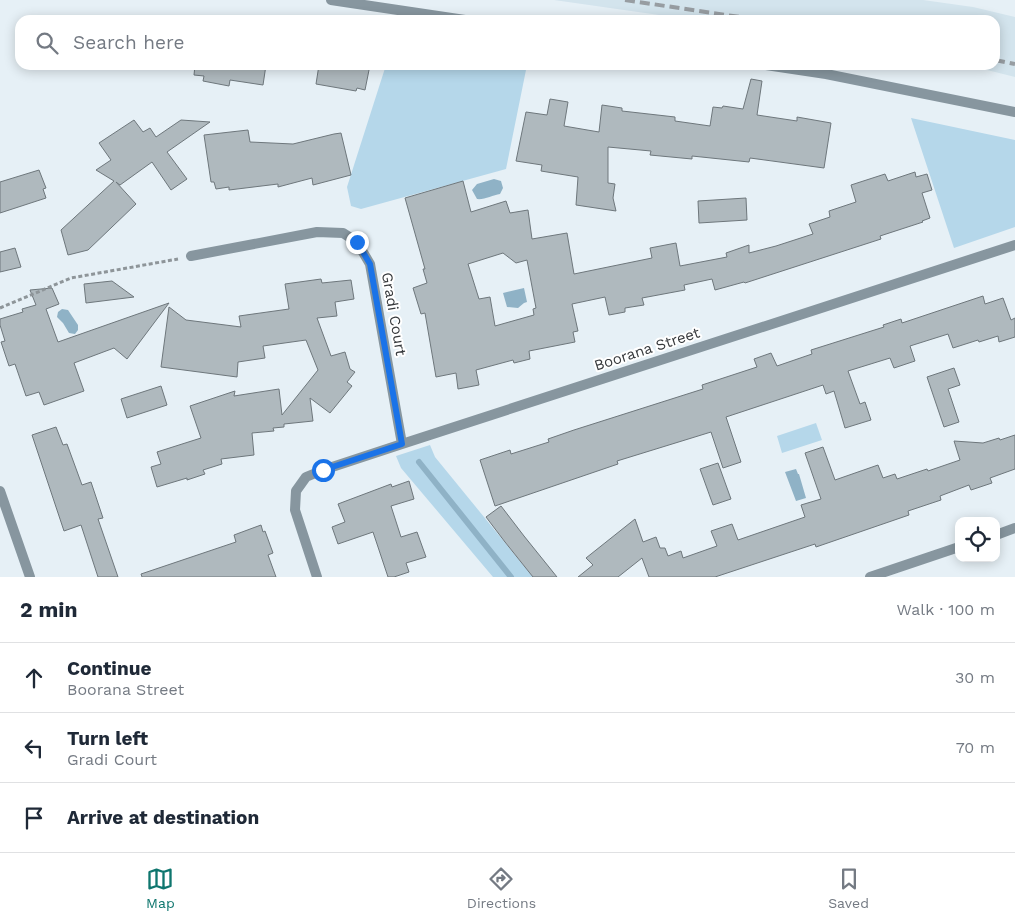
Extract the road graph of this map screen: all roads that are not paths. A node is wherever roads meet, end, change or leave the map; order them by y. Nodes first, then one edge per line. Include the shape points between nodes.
1 (331, 0) edge
2 (432, 15) edge
3 (799, 70) edge
4 (1015, 112) edge
5 (1015, 245) edge
6 (191, 256) road end
7 (402, 444) junction
8 (0, 491) edge
9 (1015, 528) edge
10 (1000, 534) edge
11 (955, 548) edge
12 (30, 577) edge
13 (317, 577) edge
14 (870, 577) edge

1 - 2 street
3 - 4 street
5 - 7 street, Boorana Street
6 - 7 street, Gradi Court via 317,232 343,233 357,242 370,264
7 - 13 street, Boorana Street via 306,477 296,491 295,510
8 - 12 street
9 - 10 street
11 - 14 street

